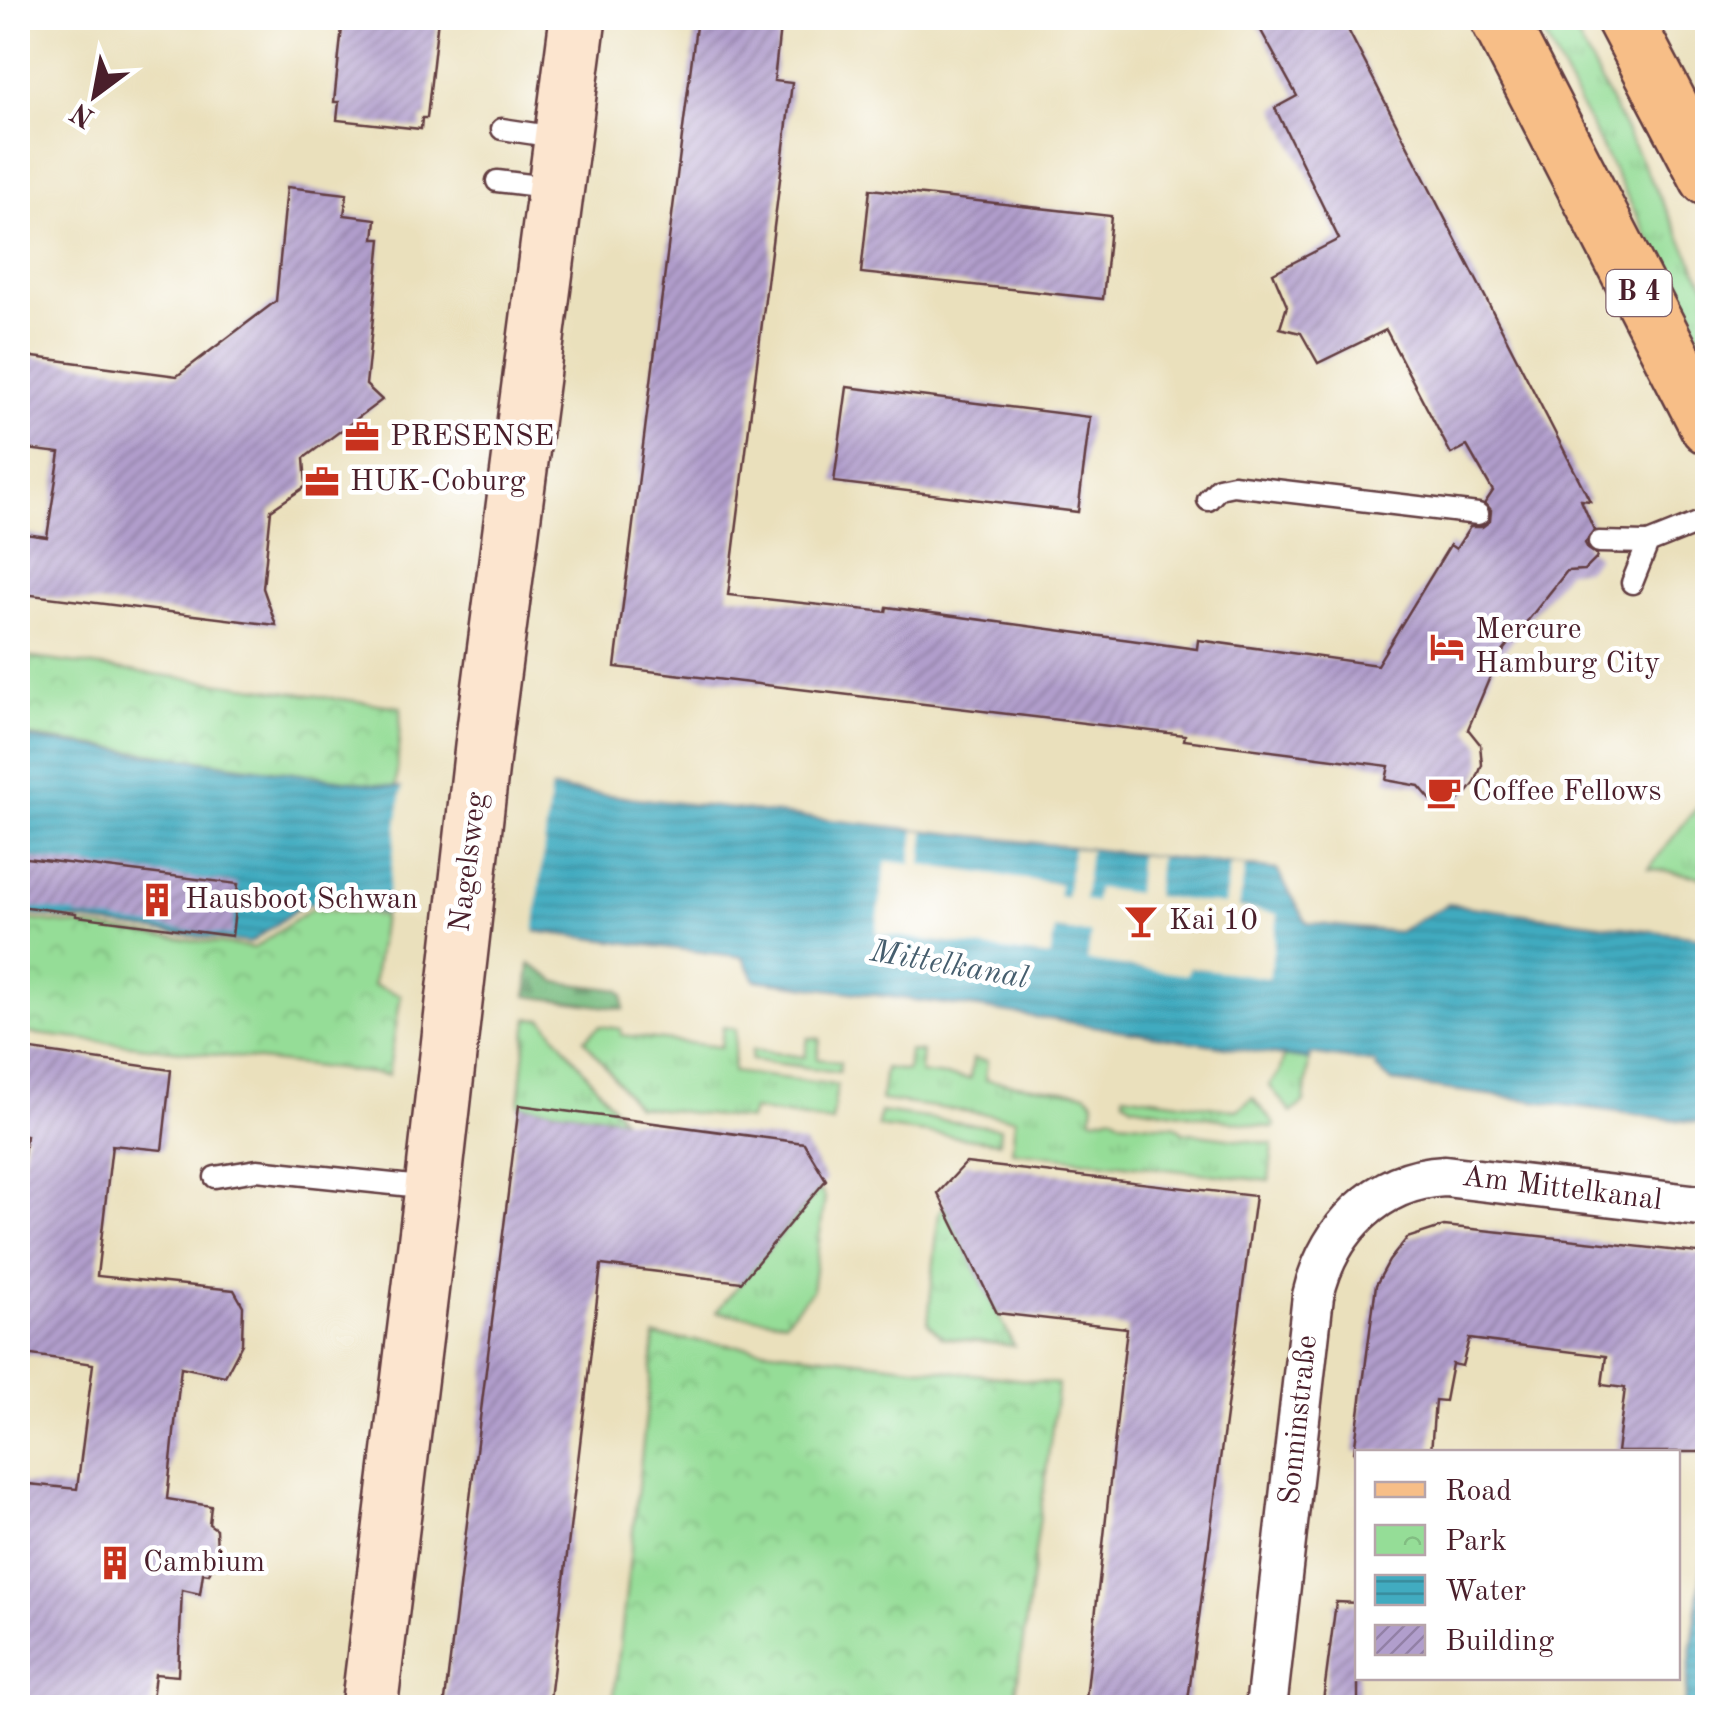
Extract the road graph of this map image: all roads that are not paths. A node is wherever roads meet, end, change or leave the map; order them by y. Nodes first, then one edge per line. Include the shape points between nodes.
1 (578, 18) edge
2 (1498, 18) edge
3 (1624, 18) edge
4 (502, 128) dead end
5 (560, 163) junction
6 (1708, 178) edge
7 (496, 181) dead end
8 (1708, 426) edge
9 (1208, 500) dead end
10 (1478, 514) dead end
11 (1708, 518) edge
12 (1599, 542) dead end
13 (1648, 543) junction
14 (1632, 583) dead end
15 (216, 1177) dead end
16 (1416, 1178) joint
17 (433, 1188) junction
18 (1708, 1207) edge
19 (369, 1708) edge
20 (1266, 1708) edge

1 - 5 street, Nagelsweg
2 - 8 main road, B 4
3 - 6 main road
4 - 5 lane
5 - 7 lane
5 - 17 street, Nagelsweg
9 - 10 lane via 1232,485
11 - 13 lane
12 - 13 lane
13 - 14 lane
15 - 17 lane via 257,1170
16 - 18 street, Am Mittelkanal via 1463,1176
16 - 20 street, Sonninstraße via 1361,1209 1332,1242 1317,1277
17 - 19 street, Nagelsweg

